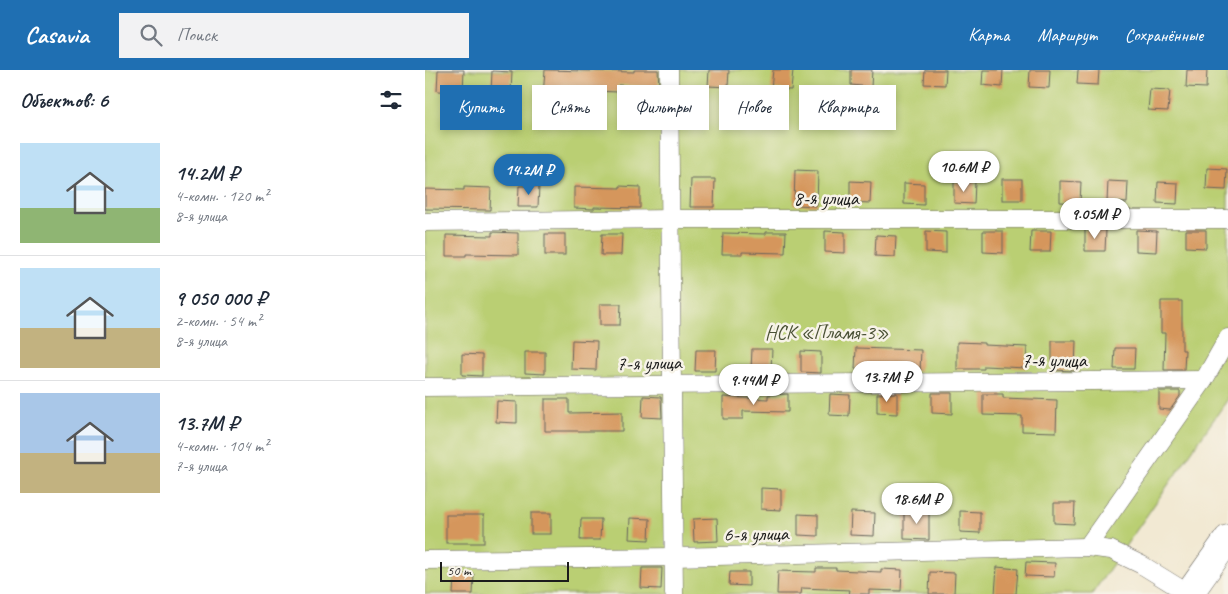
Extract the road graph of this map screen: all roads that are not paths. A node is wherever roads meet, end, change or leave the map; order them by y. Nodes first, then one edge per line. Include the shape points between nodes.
1 (669, 70) edge
2 (672, 219) junction
3 (1228, 219) edge
4 (425, 222) edge
5 (1228, 338) edge
6 (1204, 380) junction
7 (673, 384) junction
8 (425, 387) edge
9 (1228, 539) edge
10 (1087, 546) junction
11 (673, 557) junction
12 (425, 560) edge
13 (674, 594) edge
14 (1189, 594) edge

1 - 2 street
2 - 3 street, 8-я улица
2 - 4 street, 8-я улица
2 - 7 street
5 - 6 street
6 - 7 street, 7-я улица
6 - 10 street
7 - 8 street, 7-я улица
7 - 11 street
9 - 14 main road
10 - 11 street, 6-я улица
10 - 14 street, 6-я улица via 1111,550 1142,564
11 - 12 street, 6-я улица
11 - 13 street

